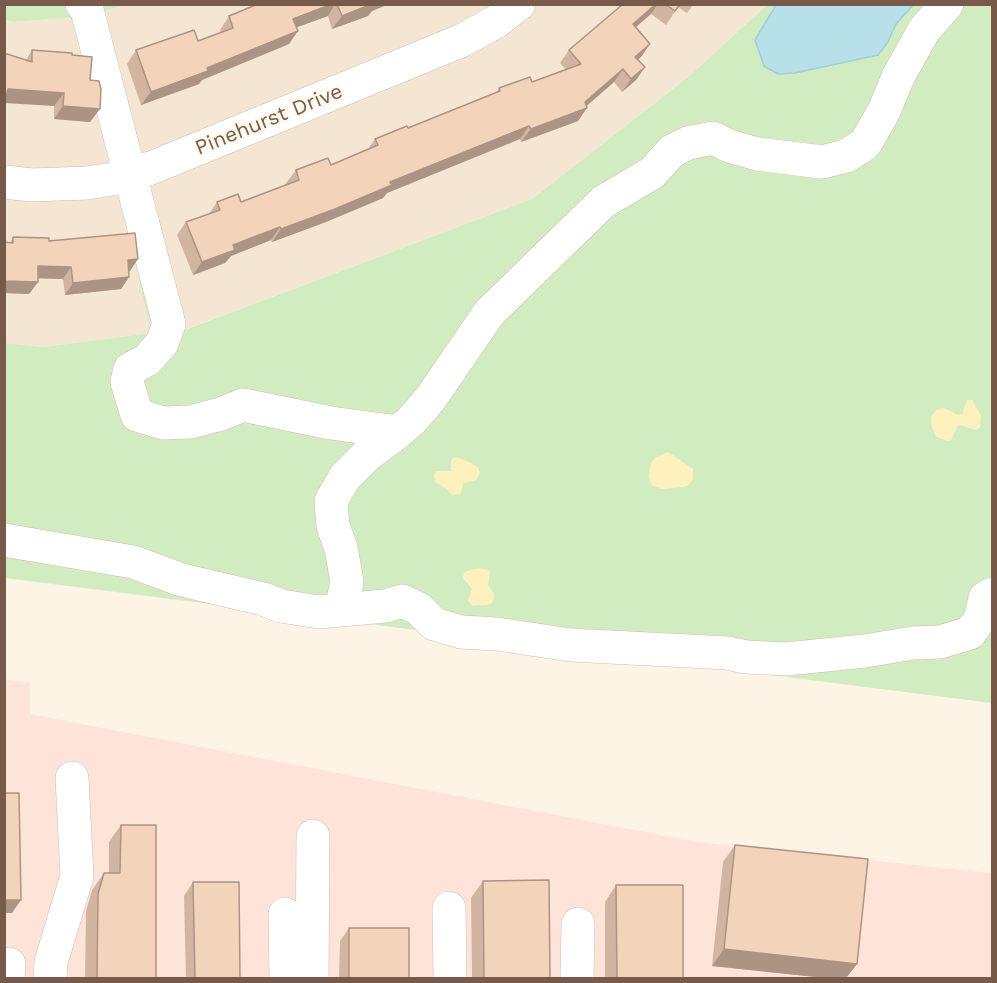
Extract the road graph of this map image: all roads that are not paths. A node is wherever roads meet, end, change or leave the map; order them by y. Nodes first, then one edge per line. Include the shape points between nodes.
1 (82, 4) edge
2 (519, 4) edge
3 (947, 4) edge
4 (131, 174) junction
5 (4, 182) edge
6 (398, 432) junction
7 (4, 540) edge
8 (993, 594) edge
9 (341, 609) junction
10 (72, 778) dead end
11 (313, 836) dead end
12 (449, 908) dead end
13 (285, 914) dead end
14 (578, 924) dead end
15 (50, 978) edge
16 (286, 978) edge
17 (312, 978) edge
18 (450, 978) edge
19 (577, 978) edge

1 - 4 street via 87,10
2 - 4 street, Pinehurst Drive via 463,40
3 - 6 street via 924,30 865,144 846,156 822,162 757,154 713,138 688,142 672,151 652,173 603,202 489,313 431,398
4 - 5 street, Pinehurst Drive via 87,183
4 - 6 street via 169,324 162,343 147,360 130,369 127,382 137,415 164,423 190,422 243,405
6 - 9 street via 345,477 331,501 347,582
7 - 9 street via 133,562 281,606 319,612
8 - 9 street via 985,598 980,619 970,633 940,642 786,658 570,645 461,632 434,624 419,609 403,601
10 - 15 street via 77,876 51,962
11 - 17 street
12 - 18 street
13 - 16 street
14 - 19 street

